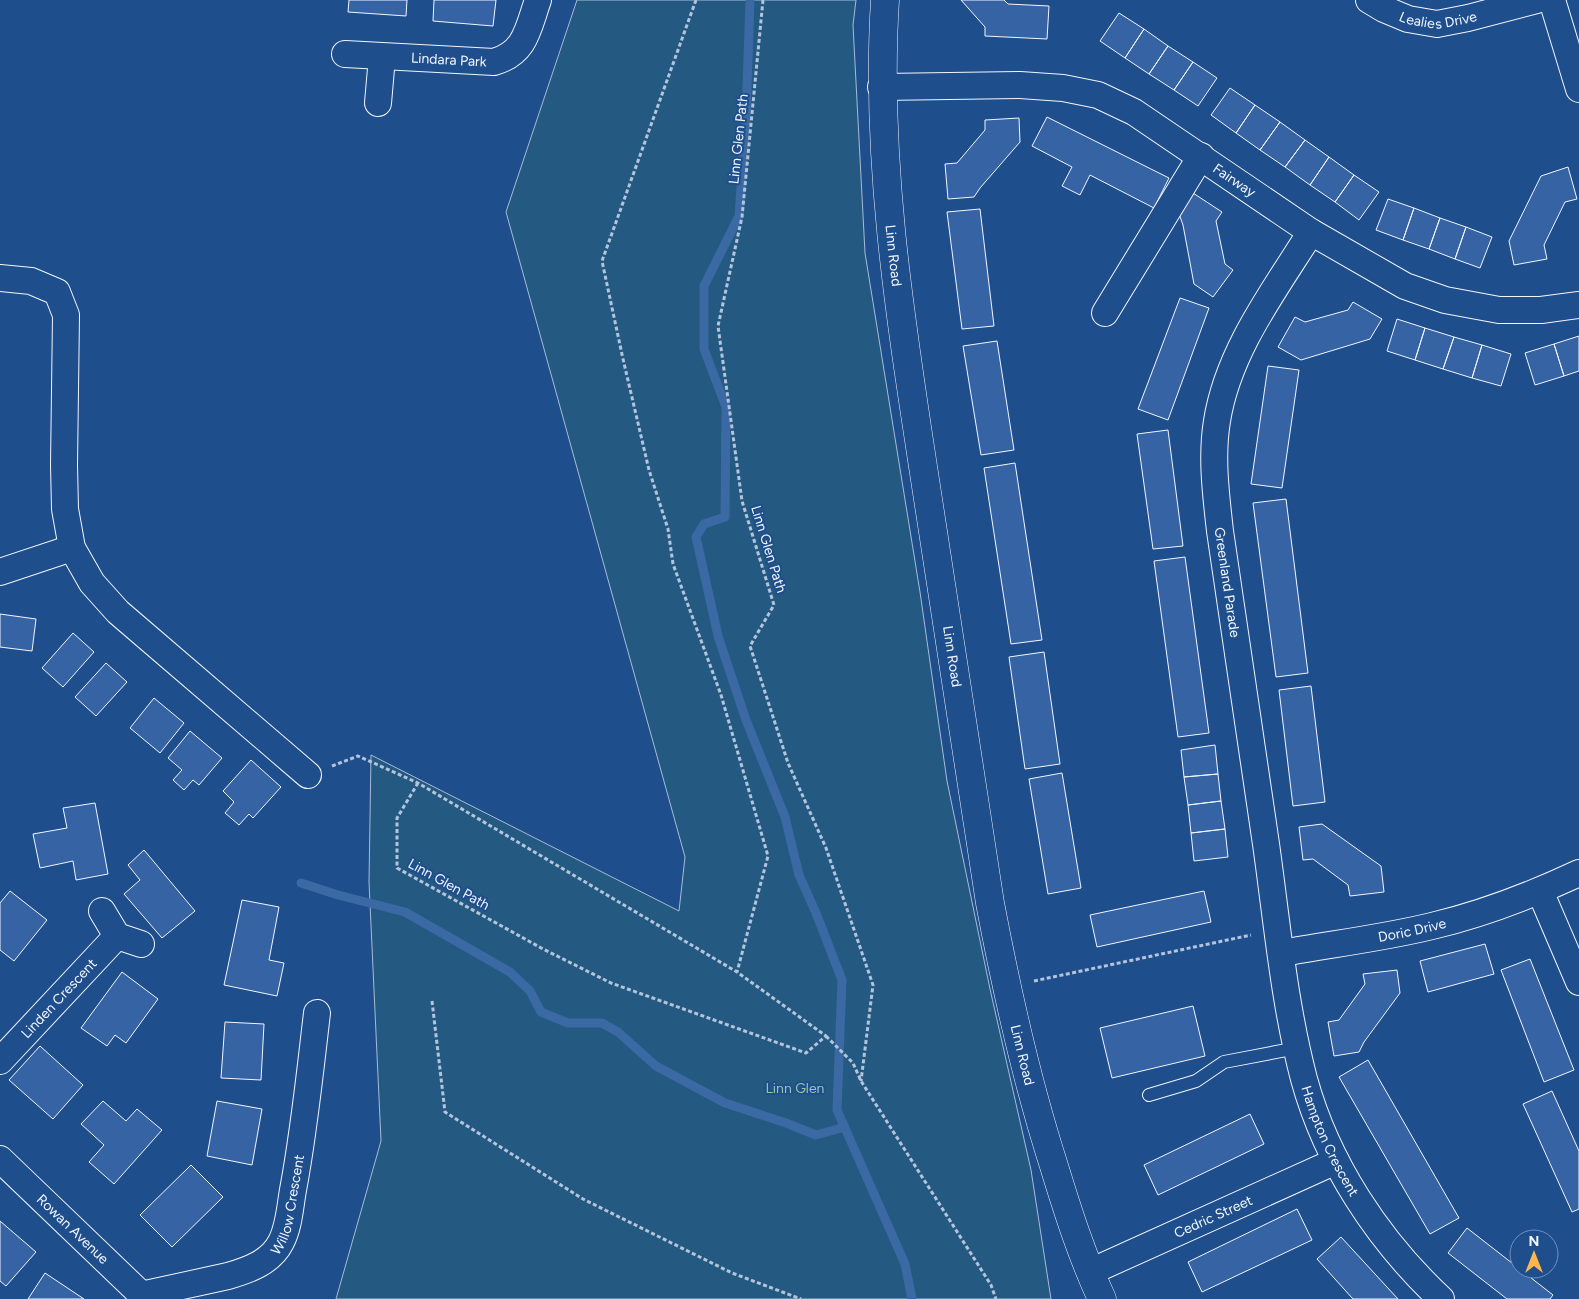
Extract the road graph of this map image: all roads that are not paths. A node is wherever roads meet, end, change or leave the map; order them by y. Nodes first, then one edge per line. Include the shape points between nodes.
1 (538, 0) edge
2 (884, 0) edge
3 (1369, 0) edge
4 (1537, 0) edge
5 (1552, 0) edge
6 (345, 54) dead end
7 (382, 57) junction
8 (881, 87) junction
9 (1579, 89) edge
10 (378, 103) dead end
11 (1201, 156) junction
12 (1311, 232) junction
13 (0, 278) edge
14 (1579, 305) edge
15 (1105, 313) dead end
16 (72, 548) junction
17 (0, 572) edge
18 (308, 775) road end
19 (1579, 873) edge
20 (1540, 891) junction
21 (102, 911) dead end
22 (1280, 941) junction
23 (1579, 982) edge
24 (317, 1013) dead end
25 (1297, 1048) junction
26 (0, 1061) edge
27 (1149, 1095) dead end
28 (0, 1159) edge
29 (1336, 1161) junction
30 (1090, 1272) junction
31 (143, 1297) edge
32 (1102, 1299) edge
33 (1442, 1299) edge

1 - 7 street, Lindara Park via 523,40 504,60 487,63
2 - 8 street, Linn Road
3 - 4 street, Lealies Drive via 1408,19 1437,24
5 - 9 street
6 - 7 street, Lindara Park
7 - 10 street
8 - 11 street, Fairway via 1020,85 1080,90 1134,112
8 - 30 street, Linn Road via 891,233 908,367 990,903 1036,1112
11 - 12 street, Fairway
11 - 15 street
12 - 14 street, Fairway via 1405,286 1445,300 1510,310
12 - 22 street, Greenland Parade via 1247,335 1224,392 1215,437 1220,531
13 - 16 street via 31,281 57,292 66,315 65,509
16 - 17 street
16 - 18 street via 92,583 118,612
19 - 20 street, Doric Drive
20 - 22 street, Doric Drive via 1432,926
20 - 23 street
21 - 26 street, Linden Crescent via 129,940
22 - 25 street, Hampton Crescent
24 - 31 street, Willow Crescent via 300,1158 281,1242 261,1263 242,1272
25 - 27 lane via 1224,1062 1196,1081
25 - 29 street, Hampton Crescent via 1315,1111
28 - 31 street, Rowan Avenue
29 - 30 street, Cedric Street
29 - 33 street, Hampton Crescent via 1366,1212 1405,1264
30 - 32 street, Linn Road

